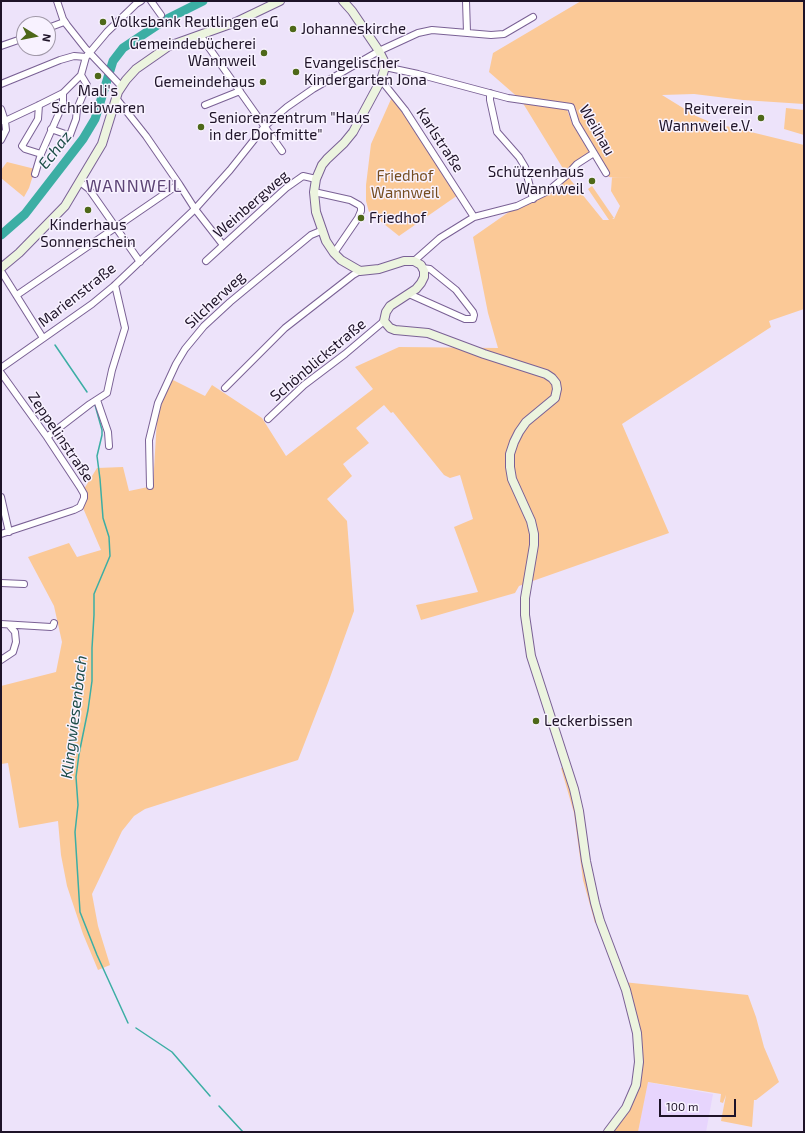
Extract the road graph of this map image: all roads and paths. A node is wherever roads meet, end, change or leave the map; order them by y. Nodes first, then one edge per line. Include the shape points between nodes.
1 (57, 1) edge
2 (141, 1) edge
3 (151, 1) edge
4 (280, 1) edge
5 (343, 1) edge
6 (466, 1) edge
7 (161, 15) dead end
8 (532, 17) dead end
9 (64, 22) junction
10 (56, 25) edge
11 (467, 32) junction
12 (200, 35) junction
13 (16, 41) edge
14 (1, 46) edge
15 (379, 51) junction
16 (88, 55) junction
17 (385, 67) junction
18 (81, 75) junction
19 (381, 80) junction
20 (1, 84) edge
21 (121, 86) junction
22 (240, 91) junction
23 (63, 93) junction
24 (490, 94) junction
25 (116, 98) junction
26 (39, 105) junction
27 (205, 105) dead end
28 (1, 109) edge
29 (3, 121) edge
30 (265, 126) junction
31 (51, 130) junction
32 (1, 140) edge
33 (282, 151) dead end
34 (41, 154) junction
35 (594, 154) junction
36 (606, 173) dead end
37 (35, 174) dead end
38 (316, 178) junction
39 (80, 182) junction
40 (180, 184) junction
41 (314, 192) junction
42 (533, 199) junction
43 (195, 209) junction
44 (474, 217) junction
45 (116, 228) junction
46 (323, 230) junction
47 (223, 245) junction
48 (334, 253) junction
49 (206, 261) dead end
50 (414, 261) junction
51 (140, 262) junction
52 (1, 268) edge
53 (422, 268) junction
54 (360, 271) junction
55 (1, 272) edge
56 (115, 285) junction
57 (409, 294) junction
58 (17, 295) junction
59 (384, 321) junction
60 (43, 338) junction
61 (1, 368) edge
62 (1, 373) edge
63 (226, 388) dead end
64 (97, 400) junction
65 (268, 419) dead end
66 (47, 437) junction
67 (109, 446) dead end
68 (150, 486) dead end
69 (1, 498) edge
70 (9, 532) junction
71 (1, 534) edge
72 (1, 582) edge
73 (24, 584) dead end
74 (54, 623) dead end
75 (1, 624) edge
76 (9, 625) junction
77 (1, 660) edge
78 (608, 1132) edge

1 - 9 street
2 - 16 street via 107,32
3 - 7 street
4 - 12 street via 236,22
5 - 15 street
6 - 11 street
8 - 11 street, Marienstraße via 504,34
9 - 10 street
9 - 16 street
11 - 15 street, Marienstraße via 432,30 418,33
12 - 21 street via 161,50 136,69
12 - 22 street
13 - 14 street
15 - 17 street
15 - 30 street, Marienstraße via 313,88
16 - 18 street
16 - 20 street via 60,60
16 - 21 street
17 - 19 street
17 - 24 street
18 - 23 street
18 - 31 street via 87,85 70,134
19 - 38 street via 353,132 322,165
19 - 44 street, Karlstraße via 405,110
21 - 25 street
22 - 27 street
22 - 30 street
23 - 26 street
23 - 31 street via 63,104
24 - 35 street, Weilhau via 571,107 576,123
24 - 42 street via 498,132 525,167
25 - 39 street via 102,144
25 - 40 street
26 - 29 street
26 - 34 street via 38,120 22,146
28 - 29 street
29 - 32 street via 6,130
30 - 33 street
30 - 43 street, Marienstraße
31 - 34 street
34 - 37 street
35 - 36 street, Weilhau
35 - 42 street via 577,164 548,191
38 - 41 street
38 - 47 street, Weinbergweg via 303,176 286,188
39 - 45 street via 89,189
39 - 52 street via 65,206
40 - 43 street
40 - 45 street
41 - 46 street via 316,212
41 - 48 street via 350,200 361,207 358,218
42 - 44 street via 517,206
43 - 47 street
43 - 51 street, Marienstraße
44 - 50 street via 440,238
45 - 51 street
45 - 58 street
46 - 48 street via 326,241
46 - 68 street, Silcherweg via 311,235 230,302 185,348 158,403 149,440
47 - 49 street, Weinbergweg
48 - 54 street
50 - 53 street
50 - 54 street
51 - 56 street, Marienstraße
53 - 57 street via 424,277
53 - 57 street via 430,269 456,290 473,312 473,319 465,319
54 - 63 street via 285,328
55 - 58 street
56 - 60 street, Marienstraße
56 - 64 street via 125,328 107,393
57 - 59 street via 390,306
58 - 60 street
59 - 65 street, Schönblickstraße via 304,385
59 - 78 street via 395,330 428,333 531,368 546,374 556,383 555,398 526,422 519,432 510,454 510,467 512,479 531,521 534,534 525,598 531,656 567,767 579,811 595,903 626,990 638,1042 638,1075 634,1090 626,1108
60 - 61 street, Marienstraße
62 - 66 street, Zeppelinstraße
64 - 66 street
64 - 67 street via 108,432
66 - 70 street, Zeppelinstraße via 84,494 83,503 74,510
69 - 70 street
70 - 71 street, Zeppelinstraße
72 - 73 street
74 - 76 street via 53,626
75 - 76 street
76 - 77 street via 16,642 13,652

